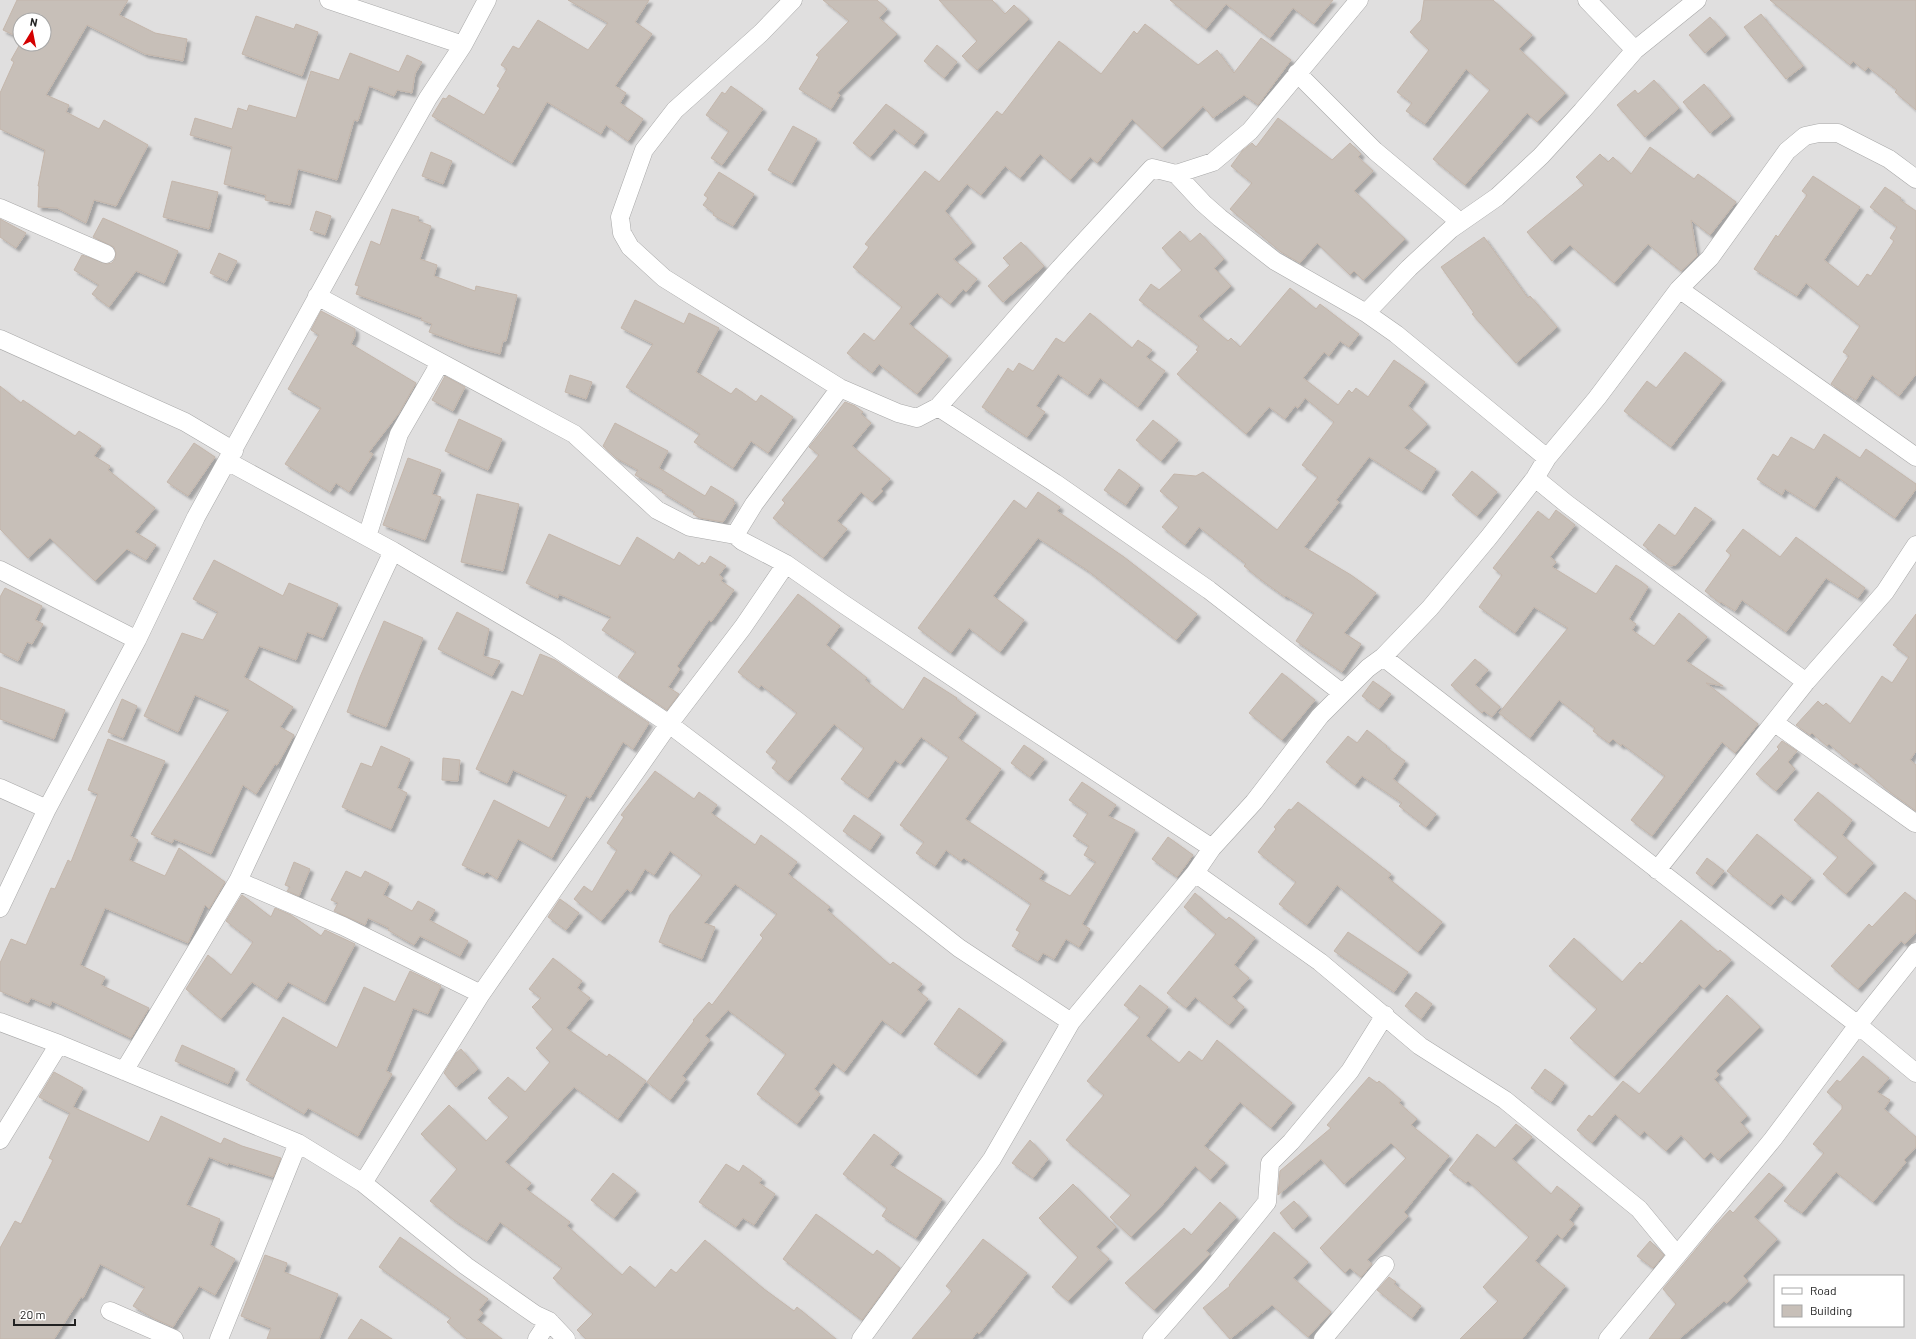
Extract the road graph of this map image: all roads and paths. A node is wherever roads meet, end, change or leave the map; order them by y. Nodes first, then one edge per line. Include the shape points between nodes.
1 (329, 0) edge
2 (488, 0) edge
3 (793, 0) edge
4 (1359, 0) edge
5 (1587, 0) edge
6 (1697, 0) edge
7 (463, 45) junction
8 (1635, 50) junction
9 (1297, 73) junction
10 (1176, 174) junction
11 (1916, 179) edge
12 (0, 208) edge
13 (1460, 222) junction
14 (106, 254) dead end
15 (1679, 289) junction
16 (317, 296) junction
17 (1366, 313) junction
18 (0, 338) edge
19 (440, 363) junction
20 (840, 388) junction
21 (938, 407) junction
22 (231, 456) junction
23 (1916, 457) edge
24 (1547, 458) junction
25 (1535, 478) junction
26 (734, 535) junction
27 (367, 537) junction
28 (1916, 545) edge
29 (393, 552) junction
30 (786, 564) junction
31 (0, 570) edge
32 (137, 640) junction
33 (1383, 657) junction
34 (1806, 682) junction
35 (1342, 693) junction
36 (1775, 723) junction
37 (669, 724) junction
38 (0, 788) edge
39 (48, 809) junction
40 (1915, 823) edge
41 (1212, 848) junction
42 (1657, 870) junction
43 (1195, 873) junction
44 (238, 881) junction
45 (0, 908) edge
46 (1916, 952) edge
47 (481, 994) junction
48 (1385, 1015) junction
49 (0, 1022) edge
50 (1071, 1022) junction
51 (1858, 1025) junction
52 (59, 1044) junction
53 (124, 1071) junction
54 (1916, 1073) edge
55 (0, 1140) edge
56 (298, 1143) junction
57 (363, 1183) junction
58 (1677, 1255) junction
59 (1385, 1265) dead end
60 (110, 1311) dead end
61 (549, 1321) junction
62 (174, 1339) edge
63 (219, 1339) edge
64 (537, 1339) edge
65 (566, 1339) edge
66 (862, 1339) edge
67 (1152, 1339) edge
68 (1323, 1339) edge
69 (1608, 1339) edge

1 - 7 street
2 - 7 street
3 - 20 street via 761,33 675,110 644,150 620,217 622,233 630,247 664,278
4 - 9 street
5 - 8 street
6 - 8 street
7 - 16 street via 428,98
8 - 13 street via 1541,156 1497,197
9 - 10 street via 1250,131 1213,162
9 - 13 street via 1375,151
10 - 17 street via 1220,218 1275,261
10 - 21 street via 1152,168
11 - 15 street via 1889,159 1838,133 1805,136 1787,151 1710,258
12 - 14 street
13 - 17 street via 1409,268
15 - 23 street
15 - 24 street via 1597,398
16 - 19 street
16 - 22 street
17 - 24 street via 1444,372
18 - 22 street via 185,422
19 - 26 street via 574,434 657,510 690,527
19 - 27 street via 399,434
20 - 21 street via 898,413 917,418
20 - 26 street
21 - 35 street via 1055,483 1209,590
22 - 27 street
22 - 32 street via 196,518
24 - 25 street
25 - 33 street via 1430,608
25 - 34 street
26 - 30 street
27 - 29 street
28 - 34 street via 1884,592
29 - 37 street via 555,647
29 - 44 street
30 - 37 street via 743,627
30 - 41 street via 971,690
31 - 32 street
32 - 39 street
33 - 35 street
33 - 42 street
34 - 36 street
35 - 41 street via 1320,716 1254,802
36 - 40 street
36 - 42 street
37 - 47 street
37 - 50 street via 959,948
38 - 39 street
39 - 45 street
41 - 43 street
42 - 51 street
43 - 48 street via 1320,962
43 - 50 street
44 - 47 street via 343,926
44 - 53 street
46 - 51 street
47 - 57 street
48 - 58 street via 1420,1046 1505,1100 1639,1209
48 - 67 street via 1350,1071 1291,1142 1270,1163 1267,1202
49 - 52 street
50 - 66 street via 992,1159
51 - 54 street
51 - 58 street via 1773,1139
52 - 53 street
52 - 55 street
53 - 56 street
56 - 57 street
56 - 63 street
57 - 61 street via 466,1266 536,1315
58 - 69 street
59 - 68 street
60 - 62 street
61 - 64 street
61 - 65 street

